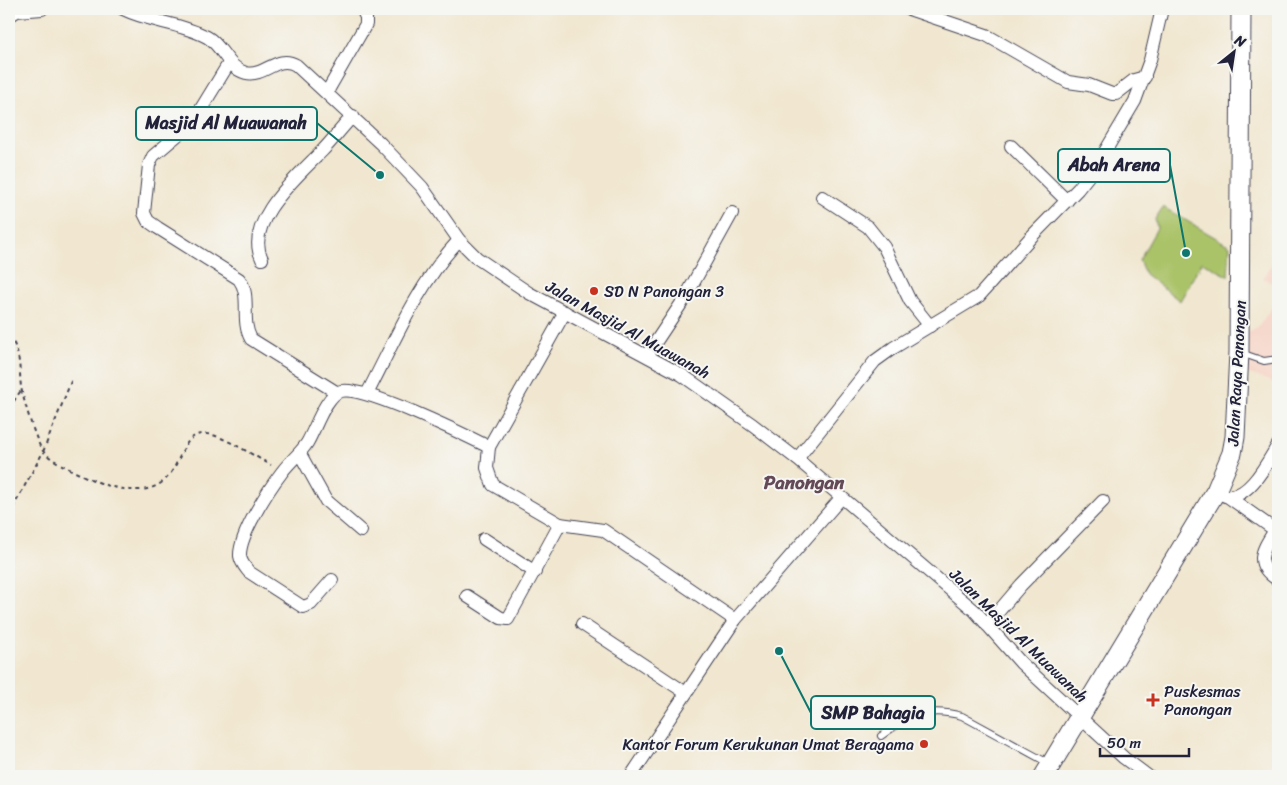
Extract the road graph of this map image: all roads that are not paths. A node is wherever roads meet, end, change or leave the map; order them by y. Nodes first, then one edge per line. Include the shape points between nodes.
1 (42, 9) edge
2 (123, 9) edge
3 (362, 9) edge
4 (909, 9) edge
5 (1162, 9) edge
6 (1241, 9) edge
7 (9, 16) edge
8 (229, 63) junction
9 (1145, 77) junction
10 (327, 92) junction
11 (352, 116) junction
12 (1011, 146) dead end
13 (822, 197) dead end
14 (1067, 200) junction
15 (732, 213) dead end
16 (459, 240) junction
17 (262, 259) dead end
18 (565, 312) junction
19 (930, 326) junction
20 (1240, 352) junction
21 (647, 355) junction
22 (1278, 359) edge
23 (336, 392) junction
24 (367, 394) junction
25 (1278, 445) edge
26 (489, 447) junction
27 (300, 454) junction
28 (797, 459) junction
29 (1221, 494) junction
30 (842, 498) junction
31 (1103, 501) dead end
32 (560, 524) junction
33 (1277, 528) edge
34 (361, 531) dead end
35 (484, 539) dead end
36 (535, 572) junction
37 (332, 580) dead end
38 (1278, 580) edge
39 (467, 596) dead end
40 (735, 620) junction
41 (582, 624) dead end
42 (987, 625) junction
43 (686, 693) junction
44 (1080, 717) junction
45 (880, 736) dead end
46 (1047, 771) edge
47 (631, 776) edge
48 (1148, 776) edge

1 - 7 street via 17,11
2 - 8 street via 203,35 217,45
3 - 10 street via 366,24
4 - 9 street via 986,35 1068,82 1116,94 1134,80
5 - 9 street
6 - 20 main road, Jalan Raya Panongan
8 - 10 street, Jalan Masjid Al Muawanah via 250,73 276,63 290,62
8 - 23 street via 193,122 153,156 145,184 144,213 148,221 239,279 245,287 246,330 251,339
9 - 14 street via 1111,143
10 - 11 street, Jalan Masjid Al Muawanah
11 - 16 street, Jalan Masjid Al Muawanah via 422,187
11 - 17 street via 276,200 260,234 258,252
12 - 14 street
13 - 19 street via 868,227 884,247 910,301
14 - 19 street via 979,296
15 - 21 street via 685,298
16 - 18 street, Jalan Masjid Al Muawanah via 503,277
16 - 24 street via 424,284
18 - 21 street, Jalan Masjid Al Muawanah
18 - 26 street
19 - 28 street via 875,361
20 - 22 lane via 1264,361
20 - 29 main road, Jalan Raya Panongan via 1234,444
21 - 28 street, Jalan Masjid Al Muawanah via 682,375
23 - 24 street
23 - 27 street
24 - 26 street via 445,425
25 - 29 street via 1256,480 1237,494
26 - 32 street via 487,468 493,486
27 - 34 street via 326,501
27 - 37 street via 282,471 246,534 240,556 249,572 303,607 311,604
28 - 30 street, Jalan Masjid Al Muawanah
29 - 33 street
29 - 44 main road, Jalan Raya Panongan
30 - 40 street
30 - 42 street, Jalan Masjid Al Muawanah via 975,611
31 - 42 street via 1020,585
32 - 36 street
32 - 40 street via 603,530
33 - 38 street via 1261,555 1264,566
35 - 36 street
36 - 39 street via 508,618 501,618
40 - 43 street
41 - 43 street
42 - 44 street, Jalan Masjid Al Muawanah via 1021,663
43 - 47 street
44 - 46 main road, Jalan Raya Panongan
44 - 48 street, Jalan Masjid Al Muawanah
45 - 46 lane via 919,713 949,712 962,716

